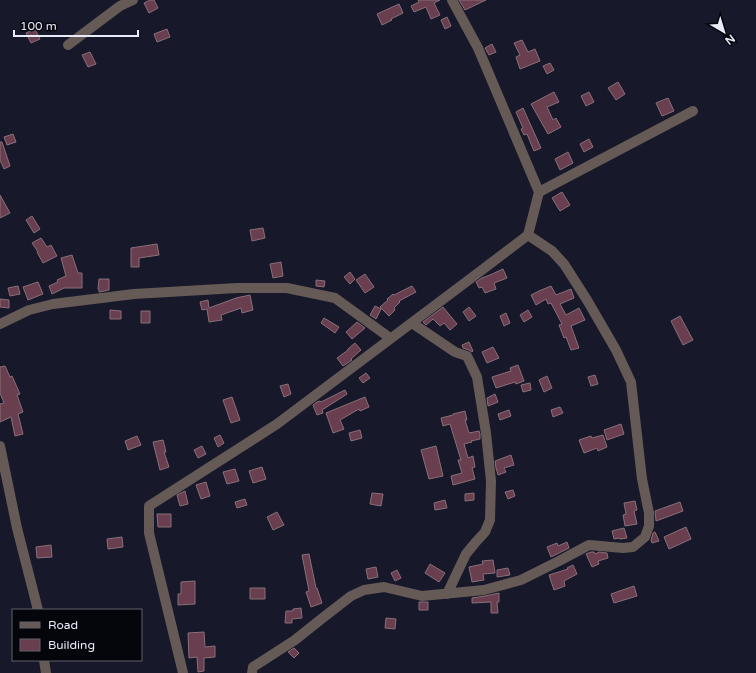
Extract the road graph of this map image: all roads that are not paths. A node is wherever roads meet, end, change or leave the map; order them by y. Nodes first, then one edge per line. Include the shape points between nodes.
1 (133, 0) edge
2 (452, 0) edge
3 (68, 44) dead end
4 (693, 111) dead end
5 (539, 192) junction
6 (528, 234) junction
7 (0, 323) edge
8 (412, 323) junction
9 (390, 338) junction
10 (0, 446) edge
11 (447, 594) junction
12 (38, 609) edge
13 (44, 661) edge
14 (46, 673) edge
15 (183, 673) edge
16 (252, 673) edge

1 - 3 street via 120,6
2 - 5 street via 478,48
4 - 5 street
5 - 6 street
6 - 8 street
6 - 11 street via 552,251 564,264 616,350 631,382 650,526 645,537 633,547 589,545 521,580 484,590
7 - 9 street via 29,310 53,304 134,294 287,288 335,298
8 - 9 street
8 - 11 street via 455,352 467,356 477,377 486,433 492,481 490,520 485,532 466,554
9 - 15 street via 277,424 149,506 149,533
10 - 12 street
11 - 16 street via 422,596 384,587 364,590 351,596 295,640 253,667
13 - 14 street

